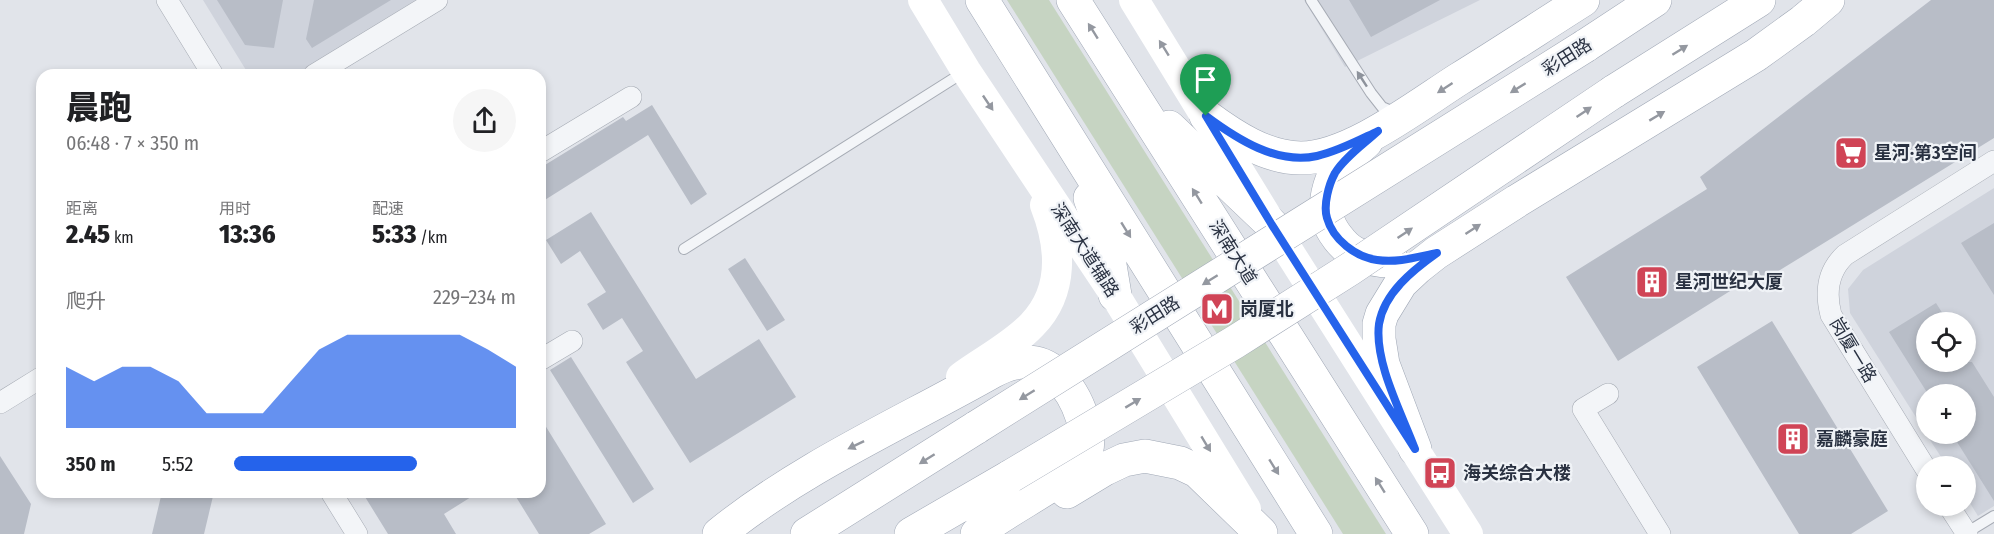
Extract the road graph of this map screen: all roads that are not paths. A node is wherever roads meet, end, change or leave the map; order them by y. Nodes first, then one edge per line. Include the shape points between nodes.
1 (167, 0) edge
2 (437, 0) edge
3 (923, 0) edge
4 (982, 0) edge
5 (1073, 0) edge
6 (1134, 0) edge
7 (1311, 0) edge
8 (1583, 0) edge
9 (1655, 0) edge
10 (1759, 0) edge
11 (1828, 0) edge
12 (209, 69) edge
13 (324, 69) edge
14 (966, 71) junction
15 (1124, 80) junction
16 (631, 97) dead end
17 (1206, 116) junction
18 (1392, 123) junction
19 (1073, 145) junction
20 (546, 148) edge
21 (1018, 148) junction
22 (1994, 161) edge
23 (1272, 225) junction
24 (684, 249) dead end
25 (1437, 253) junction
26 (1114, 296) junction
27 (572, 341) dead end
28 (546, 356) edge
29 (36, 381) edge
30 (1608, 394) dead end
31 (0, 403) edge
32 (907, 417) junction
33 (1415, 449) junction
34 (1918, 456) edge
35 (335, 498) edge
36 (1955, 516) edge
37 (1994, 516) edge
38 (1405, 524) edge
39 (1261, 533) edge
40 (357, 534) edge
41 (719, 534) edge
42 (807, 534) edge
43 (911, 534) edge
44 (977, 534) edge
45 (999, 534) edge
46 (1316, 534) edge
47 (1438, 534) edge
48 (1468, 534) edge
49 (1660, 534) edge
50 (1967, 534) edge

1 - 12 street
2 - 13 street
3 - 14 main road, 深南大道辅路
4 - 19 main road
15 -> 5 main road, 深南大道
17 -> 6 main road
18 -> 7 lane via 1393,113 1382,107
8 -> 18 main road
9 -> 42 main road, 彩田路, bridge
43 -> 10 main road, bridge via 1235,342
25 -> 11 main road via 1756,55
14 -> 21 main road, 深南大道辅路
14 - 24 lane
15 - 23 main road
38 -> 15 main road, 深南大道
16 - 20 street
17 - 18 main road via 1262,150 1301,158 1341,149
17 - 23 main road
18 - 25 main road via 1347,159 1335,174 1327,197 1327,218 1353,252 1375,260 1393,262
19 - 26 main road via 1107,247
19 -> 46 main road
21 - 26 main road, 深南大道辅路
21 - 32 main road via 1051,220 1058,250 1055,287 1032,326
22 - 34 street, 岗厦一路 via 1845,255 1837,263 1829,284 1831,315
23 - 33 main road
25 - 33 main road via 1401,283 1390,297 1379,324 1383,364
26 -> 39 main road, 深南大道辅路
27 - 28 street
29 - 31 street
30 - 49 street via 1583,409
32 -> 41 main road via 793,481
32 - 44 main road via 1016,362 1037,364 1052,371 1072,394 1086,426 1084,458
33 - 48 main road
35 - 40 street
36 - 50 street
37 - 50 lane
38 - 47 main road
39 - 45 main road via 1197,471 1145,456 1105,469

